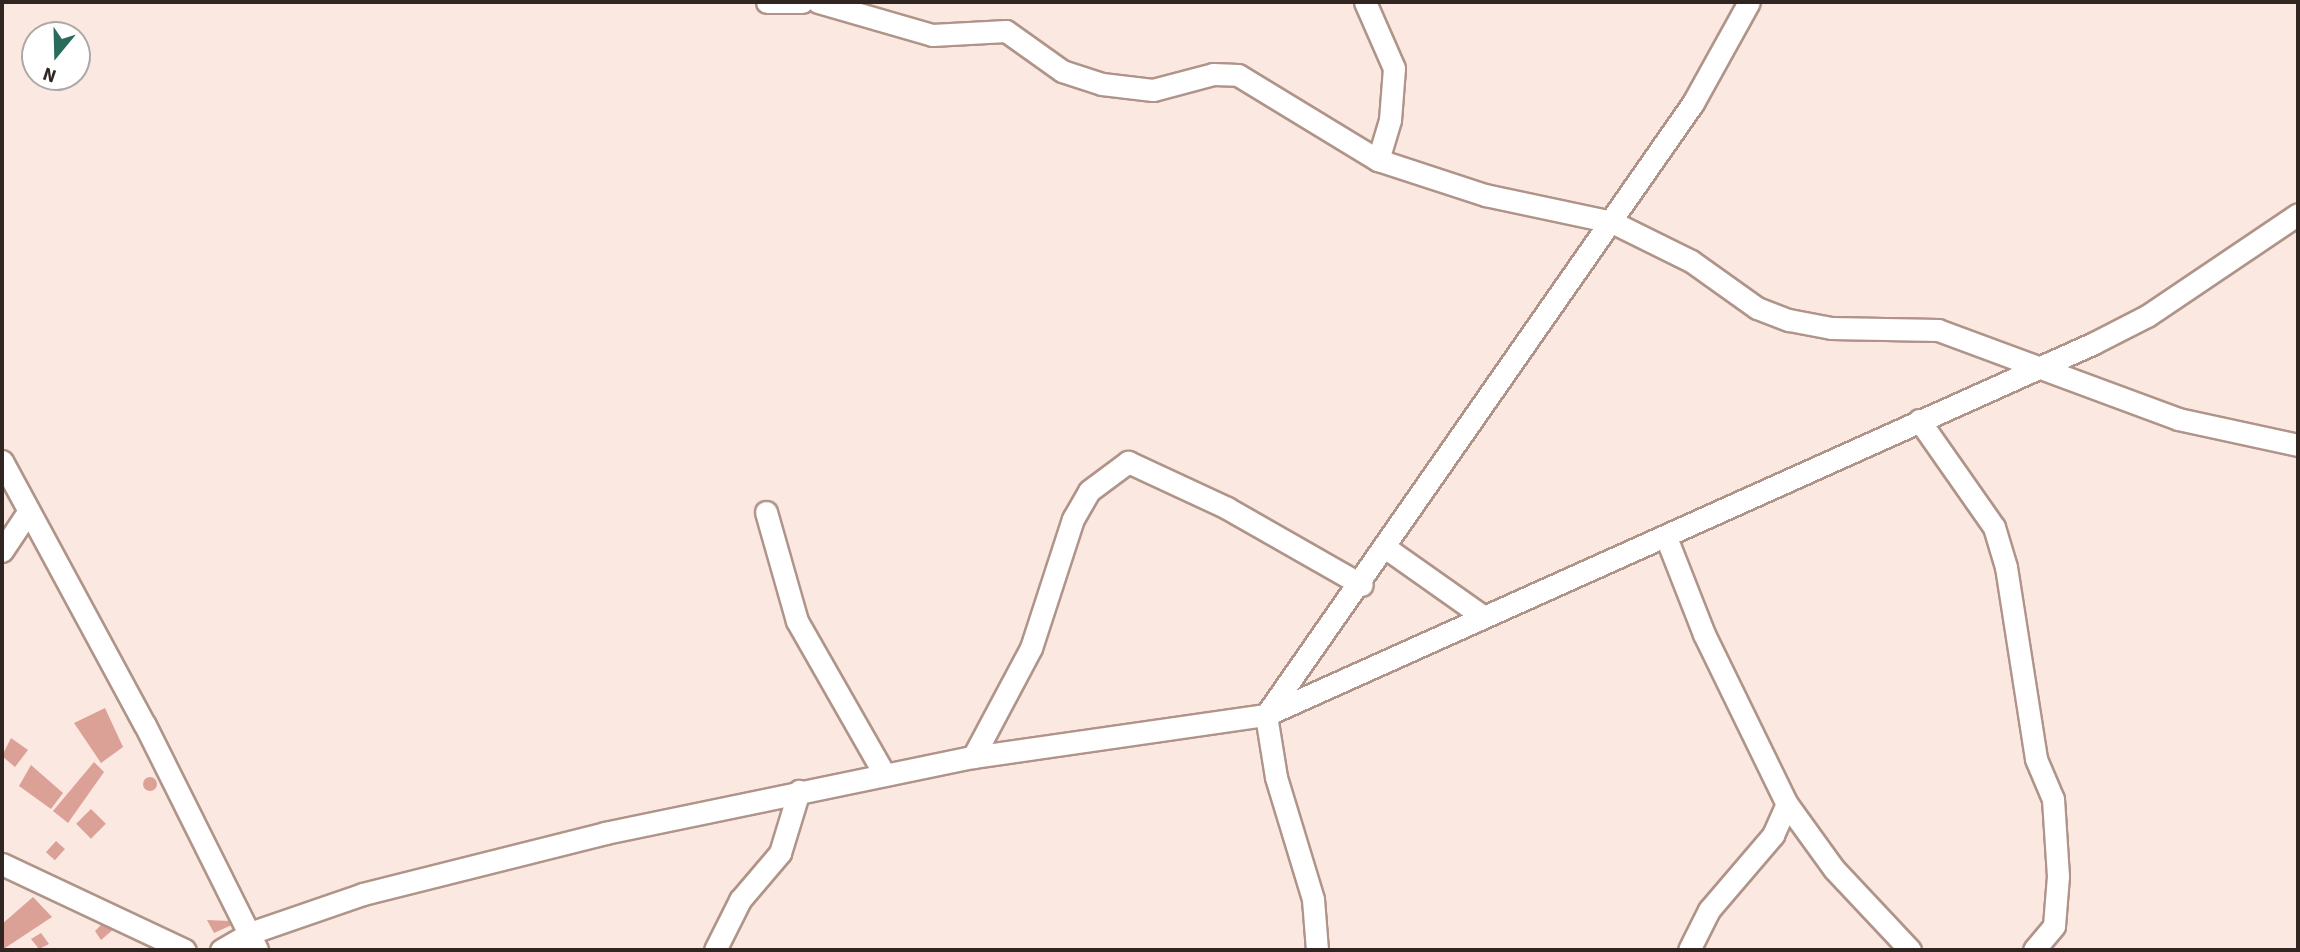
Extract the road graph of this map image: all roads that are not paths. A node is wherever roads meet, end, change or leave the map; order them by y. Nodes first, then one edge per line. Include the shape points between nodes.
1 (766, 2) edge
2 (802, 2) edge
3 (818, 2) edge
4 (1365, 2) edge
5 (1749, 2) edge
6 (1378, 160) junction
7 (2298, 214) edge
8 (1612, 222) junction
9 (2041, 366) junction
10 (1919, 420) junction
11 (2298, 445) edge
12 (2, 461) edge
13 (28, 512) junction
14 (766, 512) dead end
15 (1666, 537) junction
16 (1386, 548) junction
17 (2, 551) edge
18 (1362, 585) junction
19 (1481, 615) junction
20 (1266, 715) junction
21 (973, 757) junction
22 (885, 775) junction
23 (799, 791) junction
24 (1787, 804) junction
25 (2, 864) edge
26 (253, 942) edge
27 (1902, 948) edge
28 (185, 950) edge
29 (221, 950) edge
30 (715, 950) edge
31 (1317, 950) edge
32 (1689, 950) edge
33 (2034, 950) edge

1 - 2 street
3 - 6 street via 932,35 1006,31 1062,71 1114,86 1153,90 1213,74 1238,75
4 - 6 street via 1394,68 1390,120
5 - 8 street via 1693,103
6 - 8 street via 1485,195
7 - 9 street via 2147,316
8 - 9 street via 1673,250 1757,308 1789,320 1831,328 1938,330
8 - 16 street
9 - 10 street
9 - 11 street via 2178,419
10 - 15 street
10 - 33 street via 1994,527 2006,567 2036,759 2053,799 2058,876 2054,926
12 - 13 street
13 - 17 street
13 - 26 street
14 - 22 street via 797,621
15 - 19 street
15 - 24 street via 1704,634
16 - 18 street
16 - 19 street
18 - 20 street
18 - 21 street via 1227,508 1128,462 1089,491 1073,519 1031,648
19 - 20 street
20 - 21 street
20 - 31 street via 1279,789 1313,899
21 - 22 street
22 - 23 street
23 - 26 street via 363,894
23 - 30 street via 780,853 740,901
24 - 27 street
24 - 32 street via 1773,835 1709,909
25 - 28 street
26 - 29 street

